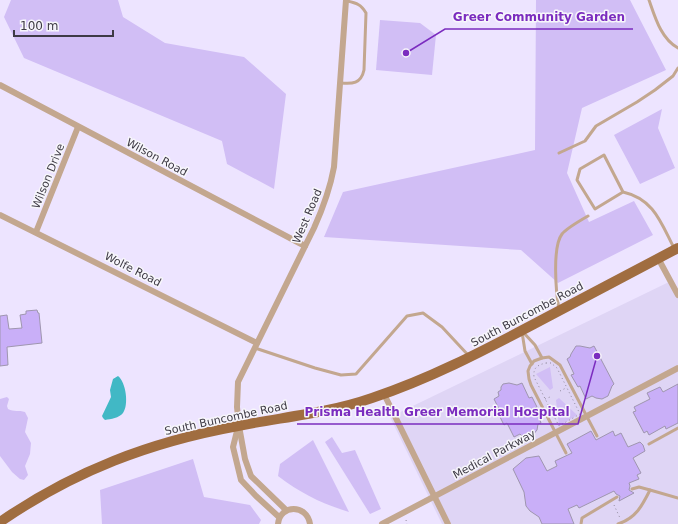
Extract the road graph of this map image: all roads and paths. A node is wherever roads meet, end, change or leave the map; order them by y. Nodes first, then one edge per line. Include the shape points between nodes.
1 (346, 0) edge
2 (649, 0) edge
3 (678, 48) edge
4 (678, 68) edge
5 (341, 83) junction
6 (0, 85) edge
7 (78, 127) junction
8 (559, 152) dead end
9 (623, 192) junction
10 (0, 214) edge
11 (588, 216) dead end
12 (36, 232) junction
13 (305, 246) junction
14 (676, 249) edge
15 (658, 258) junction
16 (678, 295) edge
17 (559, 311) junction
18 (522, 330) junction
19 (256, 346) junction
20 (470, 358) junction
21 (542, 358) junction
22 (532, 364) junction
23 (678, 368) edge
24 (384, 394) junction
25 (586, 417) junction
26 (239, 426) junction
27 (559, 426) joint
28 (678, 428) edge
29 (556, 433) junction
30 (597, 436) dead end
31 (649, 444) dead end
32 (566, 453) dead end
33 (632, 489) dead end
34 (650, 490) junction
35 (435, 497) junction
36 (617, 497) dead end
37 (678, 498) edge
38 (612, 500) junction
39 (286, 510) junction
40 (279, 517) junction
41 (406, 520) dead end
42 (0, 522) edge
43 (623, 522) junction
44 (278, 524) edge
45 (310, 524) edge
46 (382, 524) edge
47 (407, 524) edge
48 (448, 524) edge
49 (581, 524) edge
50 (618, 524) edge

1 - 5 street, West Road
1 - 5 lane via 362,6 367,19 362,77 349,84
2 - 3 lane via 667,41
4 - 8 lane via 673,76 654,90 596,126 585,141
5 - 13 street, West Road via 334,167 325,203
6 - 7 street, Wilson Road
7 - 12 street, Wilson Drive
7 - 13 street, Wilson Road
9 - 9 lane via 604,155 580,169 577,180 595,209
9 - 14 lane via 634,195 651,207
10 - 12 street, Wolfe Road
11 - 17 lane via 562,234 558,244 556,293
12 - 19 street, Wolfe Road
13 - 19 street, West Road
14 - 15 main road, South Buncombe Road
15 - 16 street
15 - 17 main road, South Buncombe Road
17 - 18 main road, South Buncombe Road
18 - 20 main road, South Buncombe Road
18 - 21 lane
18 - 22 lane via 525,350
19 - 20 lane via 315,368 341,375 356,374 407,316 422,313 442,327
19 - 26 street, West Road via 238,382
20 - 24 main road, South Buncombe Road
21 - 22 lane
21 - 25 lane via 549,357 560,364
22 - 29 lane via 528,371 530,386
23 - 25 street, Medical Parkway
24 - 26 main road, South Buncombe Road via 333,409
24 - 35 street
25 - 29 street, Medical Parkway
25 - 30 lane
26 - 39 street via 251,476
26 - 40 street via 233,447 241,480
26 - 42 main road, South Buncombe Road via 163,443 110,462 46,492
27 - 27 path via 534,377 535,367 546,362 556,368 580,414
28 - 31 lane
29 - 32 lane
29 - 35 street, Medical Parkway
33 - 34 lane via 639,486
34 - 37 lane
34 - 43 lane via 638,512
35 - 46 street, Medical Parkway
35 - 48 street
36 - 38 lane
38 - 43 path
38 - 49 lane via 582,518
39 - 40 street
39 - 45 street via 300,510 308,517
40 - 44 street
41 - 47 path
43 - 50 lane

